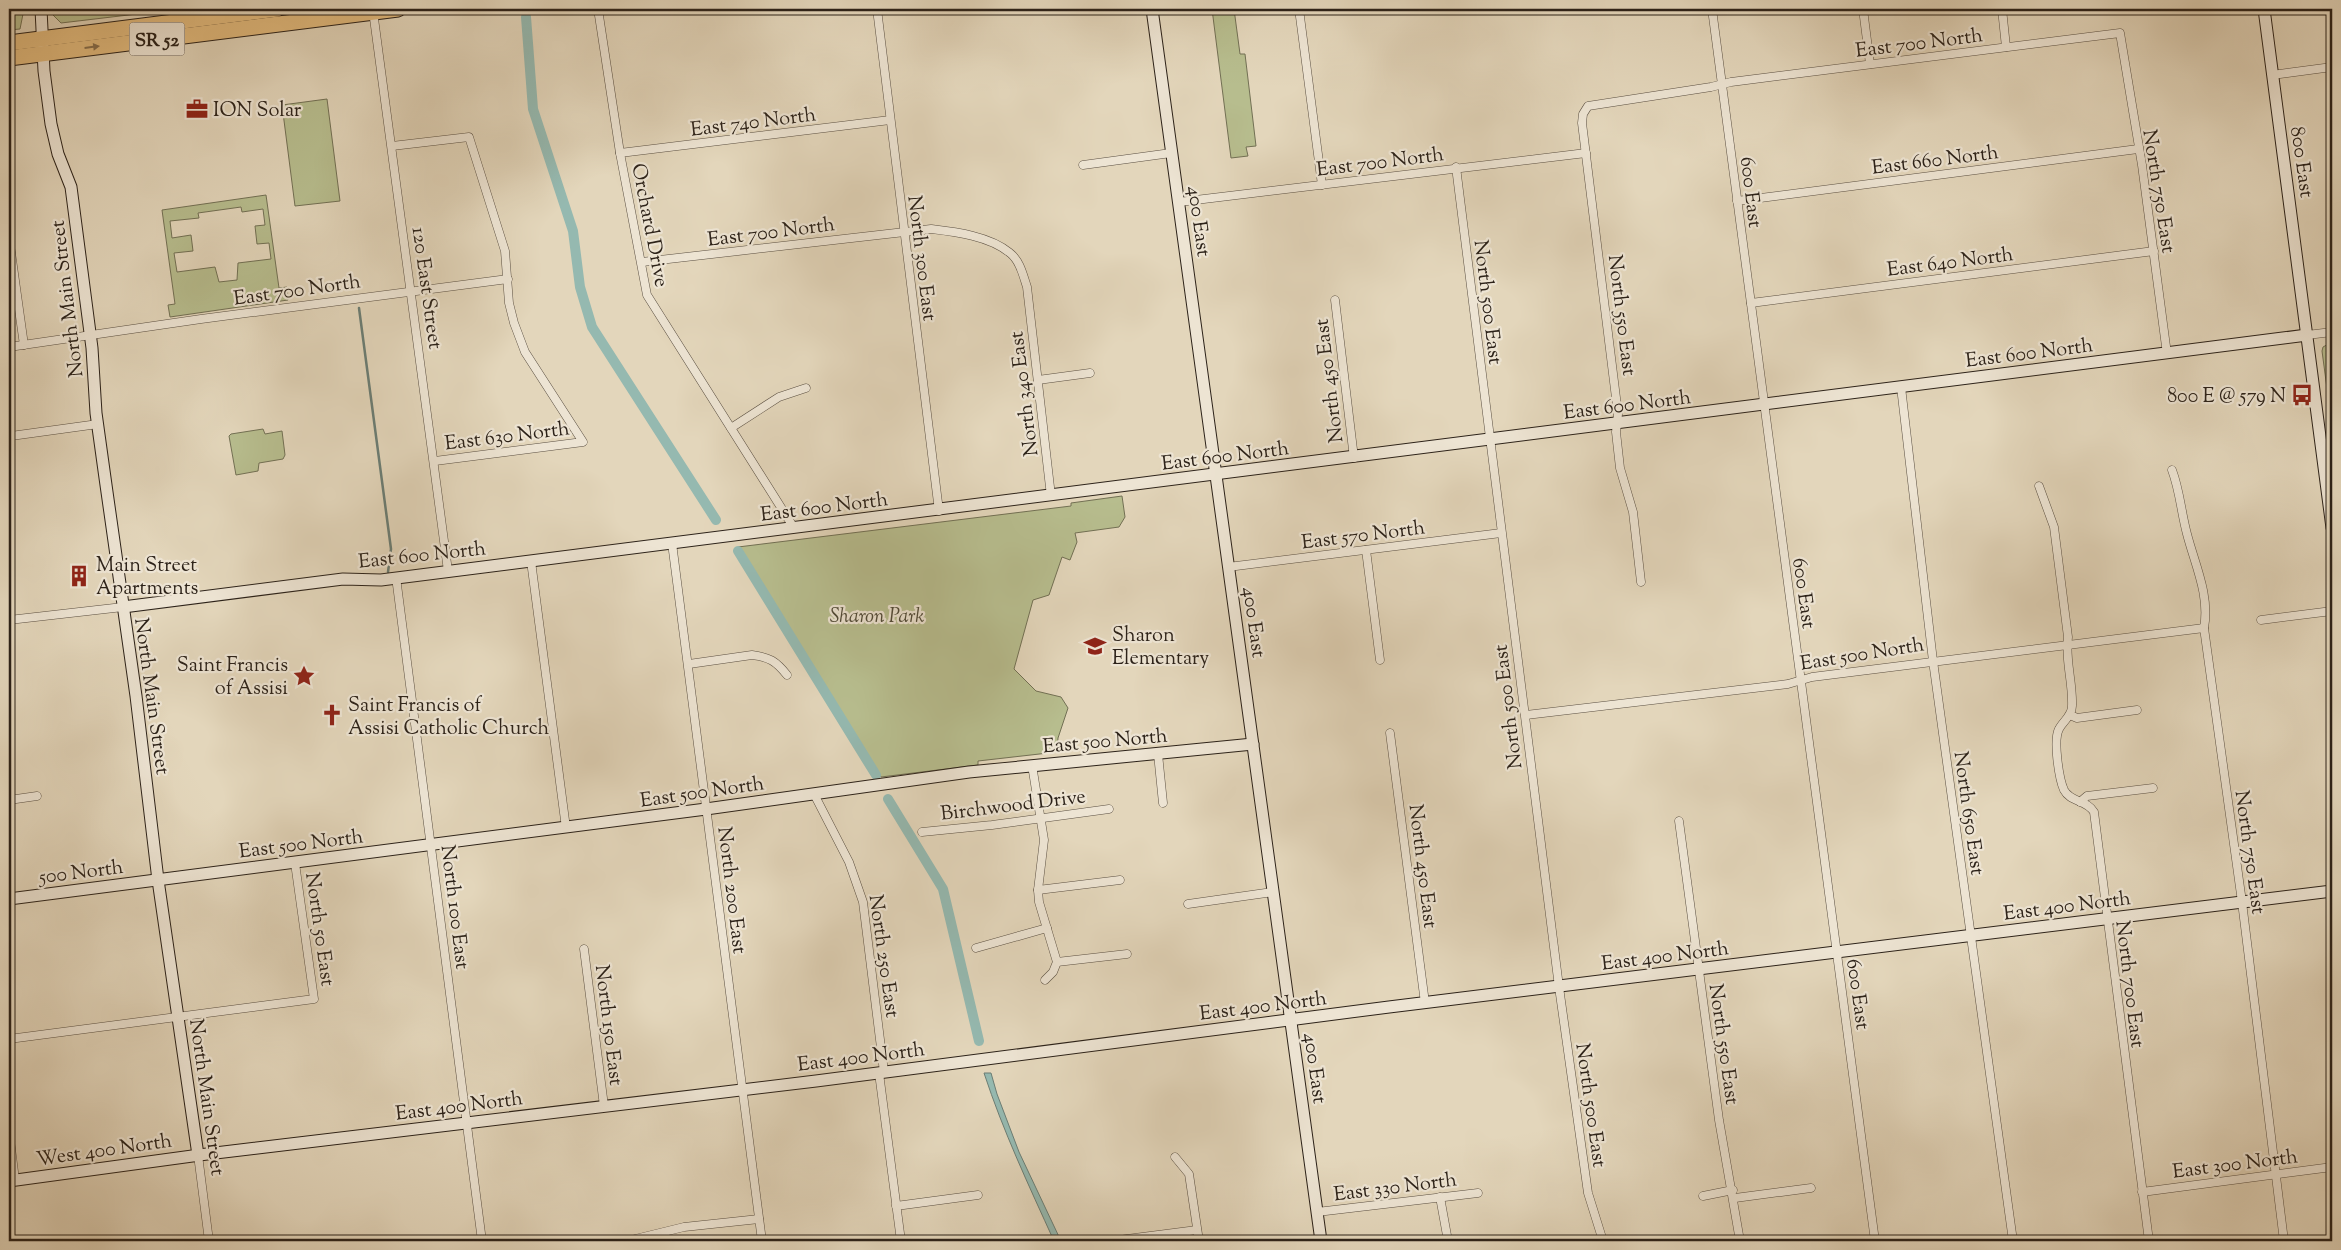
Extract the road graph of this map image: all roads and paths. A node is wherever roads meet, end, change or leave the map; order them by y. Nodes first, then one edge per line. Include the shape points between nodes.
1 (41, 9) edge
2 (277, 9) edge
3 (398, 9) edge
4 (598, 9) edge
5 (877, 9) edge
6 (1152, 9) edge
7 (1299, 9) edge
8 (1712, 9) edge
9 (1864, 9) edge
10 (2002, 9) edge
11 (2264, 9) edge
12 (373, 10) edge
13 (195, 14) edge
14 (2120, 33) joint
15 (9, 43) edge
16 (44, 46) junction
17 (2006, 47) junction
18 (9, 58) edge
19 (1870, 64) junction
20 (2332, 67) edge
21 (2272, 75) junction
22 (1722, 85) junction
23 (1585, 109) joint
24 (890, 120) junction
25 (392, 146) junction
26 (2138, 149) junction
27 (1171, 153) junction
28 (1586, 153) junction
29 (620, 154) junction
30 (1083, 165) dead end
31 (1456, 167) junction
32 (1322, 185) junction
33 (1737, 201) junction
34 (1179, 202) junction
35 (903, 231) junction
36 (9, 238) edge
37 (2154, 250) junction
38 (642, 262) junction
39 (508, 279) junction
40 (1027, 287) joint
41 (412, 290) junction
42 (1335, 300) dead end
43 (1750, 303) junction
44 (2332, 332) edge
45 (90, 335) junction
46 (2307, 335) junction
47 (24, 345) junction
48 (9, 347) edge
49 (2167, 354) junction
50 (1090, 373) dead end
51 (1038, 380) junction
52 (1901, 387) junction
53 (806, 388) dead end
54 (1764, 405) junction
55 (98, 424) junction
56 (1617, 424) junction
57 (731, 428) junction
58 (9, 439) edge
59 (1490, 440) junction
60 (1354, 458) junction
61 (435, 461) junction
62 (2172, 470) dead end
63 (1216, 475) junction
64 (2038, 486) dead end
65 (1051, 496) junction
66 (939, 510) junction
67 (794, 528) junction
68 (2332, 528) edge
69 (1501, 533) junction
70 (672, 543) junction
71 (1366, 550) junction
72 (531, 561) junction
73 (1228, 567) junction
74 (448, 571) junction
75 (396, 577) junction
76 (1641, 582) dead end
77 (122, 607) junction
78 (2332, 611) edge
79 (9, 620) edge
80 (2261, 620) dead end
81 (2204, 628) junction
82 (2067, 645) junction
83 (1380, 660) dead end
84 (1934, 662) junction
85 (689, 664) junction
86 (787, 675) dead end
87 (1800, 680) junction
88 (2137, 710) dead end
89 (2070, 715) junction
90 (1526, 716) junction
91 (1390, 733) dead end
92 (1253, 744) junction
93 (1158, 754) junction
94 (1032, 765) junction
95 (2153, 788) dead end
96 (814, 794) junction
97 (37, 796) dead end
98 (9, 800) edge
99 (2080, 802) junction
100 (1163, 803) dead end
101 (1109, 809) dead end
102 (706, 810) junction
103 (1041, 818) junction
104 (1679, 821) dead end
105 (566, 828) junction
106 (922, 832) dead end
107 (432, 846) junction
108 (295, 863) junction
109 (158, 880) junction
110 (1120, 880) dead end
111 (1038, 890) junction
112 (2332, 891) edge
113 (1273, 892) junction
114 (9, 899) edge
115 (2242, 902) junction
116 (1188, 904) dead end
117 (2107, 919) junction
118 (1047, 928) junction
119 (1971, 936) junction
120 (976, 948) dead end
121 (584, 949) dead end
122 (1837, 953) junction
123 (1127, 954) dead end
124 (1056, 962) junction
125 (1699, 970) junction
126 (1045, 980) dead end
127 (1559, 987) junction
128 (1425, 1003) junction
129 (178, 1018) junction
130 (1290, 1021) junction
131 (9, 1039) edge
132 (882, 1072) junction
133 (743, 1090) junction
134 (604, 1106) junction
135 (468, 1122) junction
136 (9, 1132) edge
137 (198, 1155) junction
138 (1175, 1157) dead end
139 (2332, 1167) edge
140 (2276, 1174) junction
141 (12, 1180) edge
142 (1811, 1188) dead end
143 (2142, 1192) junction
144 (1478, 1193) dead end
145 (1734, 1194) junction
146 (978, 1195) dead end
147 (1703, 1196) dead end
148 (1440, 1197) junction
149 (896, 1206) junction
150 (1317, 1212) junction
151 (759, 1219) junction
152 (1197, 1230) junction
153 (1120, 1240) edge
154 (210, 1241) edge
155 (482, 1241) edge
156 (627, 1241) edge
157 (762, 1241) edge
158 (901, 1241) edge
159 (1199, 1241) edge
160 (1321, 1241) edge
161 (1448, 1241) edge
162 (1603, 1241) edge
163 (1740, 1241) edge
164 (1876, 1241) edge
165 (2013, 1241) edge
166 (2149, 1241) edge
167 (2284, 1241) edge

1 - 16 street, North Main Street
2 - 13 highway, SR 52
3 - 12 highway, SR 52
4 - 29 street, Orchard Drive
5 - 24 street, North 300 East
6 - 27 street, 400 East
7 - 32 street
8 - 22 street, 600 East
9 - 19 street
10 - 17 street
11 - 21 street, 800 East
16 -> 12 highway, SR 52
12 - 25 street, 120 East Street
13 - 16 highway, SR 52
14 - 17 street, East 700 North
14 - 26 street, North 750 East
15 - 16 highway, SR 52
16 - 18 highway, SR 52
16 - 45 street, North Main Street via 50,124 71,186
17 - 19 street, East 700 North
19 - 22 street, East 700 North
20 - 21 street
21 - 46 street, 800 East
22 - 23 street, East 700 North via 1593,104
22 - 33 street, 600 East
23 - 28 street, North 550 East via 1582,117
24 - 29 street, East 740 North
24 - 35 street, North 300 East
25 - 39 street via 469,137 505,251
25 - 41 street, 120 East Street
26 - 33 street, East 660 North
26 - 37 street, North 750 East
27 - 30 street
27 - 34 street, 400 East
28 - 31 street, East 700 North
28 - 56 street, North 550 East
29 - 38 street, Orchard Drive
31 - 32 street, East 700 North
31 - 59 street, North 500 East
32 - 34 street, East 700 North
33 - 43 street, 600 East
34 - 63 street, 400 East
35 - 38 street, East 700 North
35 - 40 street, East 700 North via 954,231 996,245 1010,253 1021,268
35 - 66 street, North 300 East
36 - 47 street
37 - 43 street, East 640 North
37 - 49 street, North 750 East
38 - 57 street, Orchard Drive via 644,283 652,306
39 - 41 street, East 700 North
39 - 61 street, East 630 North via 509,303 525,352 583,442
40 - 51 street, North 340 East
41 - 45 street, East 700 North
41 - 61 street, 120 East Street
42 - 60 street, North 450 East
43 - 54 street, 600 East
44 - 46 street, East 600 North
45 - 47 street, East 700 North
45 - 55 street, North Main Street
46 - 49 street, East 600 North
46 - 68 street, 800 East
47 - 48 street, East 700 North
49 - 52 street, East 600 North
50 - 51 street
51 - 65 street, North 340 East
52 - 54 street, East 600 North
52 - 84 street, North 650 East
53 - 57 street via 779,397
54 - 56 street, East 600 North
54 - 87 street, 600 East
55 - 58 street via 11,436
55 - 77 street, North Main Street
56 - 59 street, East 600 North
56 - 76 street, North 550 East via 1620,468 1633,512
57 - 67 street, Orchard Drive
59 - 60 street, East 600 North
59 - 69 street, North 500 East
60 - 63 street, East 600 North
61 - 74 street, 120 East Street
62 - 81 street, North 750 East via 2198,566 2206,616
63 - 65 street, East 600 North
63 - 73 street, 400 East
64 - 82 street via 2054,527
65 - 66 street, East 600 North
66 - 67 street, East 600 North
67 - 70 street, East 600 North
69 - 71 street, East 570 North
69 - 90 street, North 500 East
70 - 72 street, East 600 North
70 - 85 street, North 200 East
71 - 73 street, East 570 North
71 - 83 street
72 - 74 street, East 600 North
72 - 105 street
73 - 92 street, 400 East
74 - 75 street, East 600 North
75 - 77 street, East 600 North via 343,579
75 - 107 street, North 100 East
77 - 79 street
77 - 109 street, North Main Street
78 - 80 street
81 - 82 street, East 500 North
81 - 115 street, North 750 East
82 - 84 street, East 500 North
82 - 89 street
84 - 87 street, East 500 North
84 - 119 street, North 650 East
85 - 86 street via 762,656 776,661
85 - 102 street, North 200 East
87 - 90 street, East 500 North
87 - 122 street, 600 East
88 - 89 street via 2077,718
89 - 99 street, North 700 East via 2056,735 2058,756 2062,787
90 - 127 street, North 500 East
91 - 128 street, North 450 East
92 - 93 street, East 500 North
92 - 113 street, 400 East
93 - 94 street, East 500 North
93 - 100 street
94 - 96 street, East 500 North
94 - 103 street
95 - 99 street via 2087,796
96 - 102 street, East 500 North
96 - 132 street, North 250 East via 849,862 863,902
97 - 98 street
99 - 117 street, North 700 East via 2094,812
101 - 103 street, Birchwood Drive
102 - 105 street, East 500 North
102 - 133 street, North 200 East
103 - 106 street, Birchwood Drive
103 - 111 street via 1044,848
104 - 125 street, North 550 East
105 - 107 street, East 500 North
107 - 108 street, East 500 North
107 - 135 street, North 100 East
108 - 109 street, East 500 North
108 - 129 street, North 50 East via 314,1000
109 - 114 street, 500 North
109 - 129 street, North Main Street
110 - 111 street
111 - 118 street
112 - 115 street, East 400 North
113 - 116 street
113 - 130 street, 400 East
115 - 117 street, East 400 North
115 - 140 street, North 750 East
117 - 119 street, East 400 North
117 - 143 street, North 700 East
118 - 120 street
118 - 124 street
119 - 122 street, East 400 North
119 - 165 street, North 650 East
121 - 134 street, North 150 East
122 - 125 street, East 400 North
122 - 164 street, 600 East
123 - 124 street
124 - 126 street via 1054,972
125 - 127 street, East 400 North
125 - 145 street, North 550 East via 1719,1120
127 - 128 street, East 400 North
127 - 162 street, North 500 East via 1588,1193
128 - 130 street, East 400 North
129 - 131 street
129 - 137 street, North Main Street
130 - 132 street, East 400 North
130 - 150 street, 400 East
132 - 133 street, East 400 North
132 - 149 street, North 250 East
133 - 134 street, East 400 North
133 - 151 street, North 200 East
134 - 135 street, East 400 North
135 - 137 street, East 400 North
135 - 155 street, North 100 East
136 - 141 street
137 - 141 street, West 400 North
137 - 154 street, North Main Street
138 - 152 street via 1189,1174
139 - 140 street, East 300 North
140 - 143 street, East 300 North
140 - 167 street, North 750 East
142 - 145 street
143 - 166 street, North 700 East
144 - 148 street, East 330 North
145 - 147 street
145 - 163 street, North 550 East
146 - 149 street
148 - 150 street, East 330 North
148 - 161 street
149 - 158 street, North 250 East
150 - 160 street, 400 East
151 - 156 street via 684,1227
151 - 157 street, North 200 East
152 - 153 street
152 - 159 street

